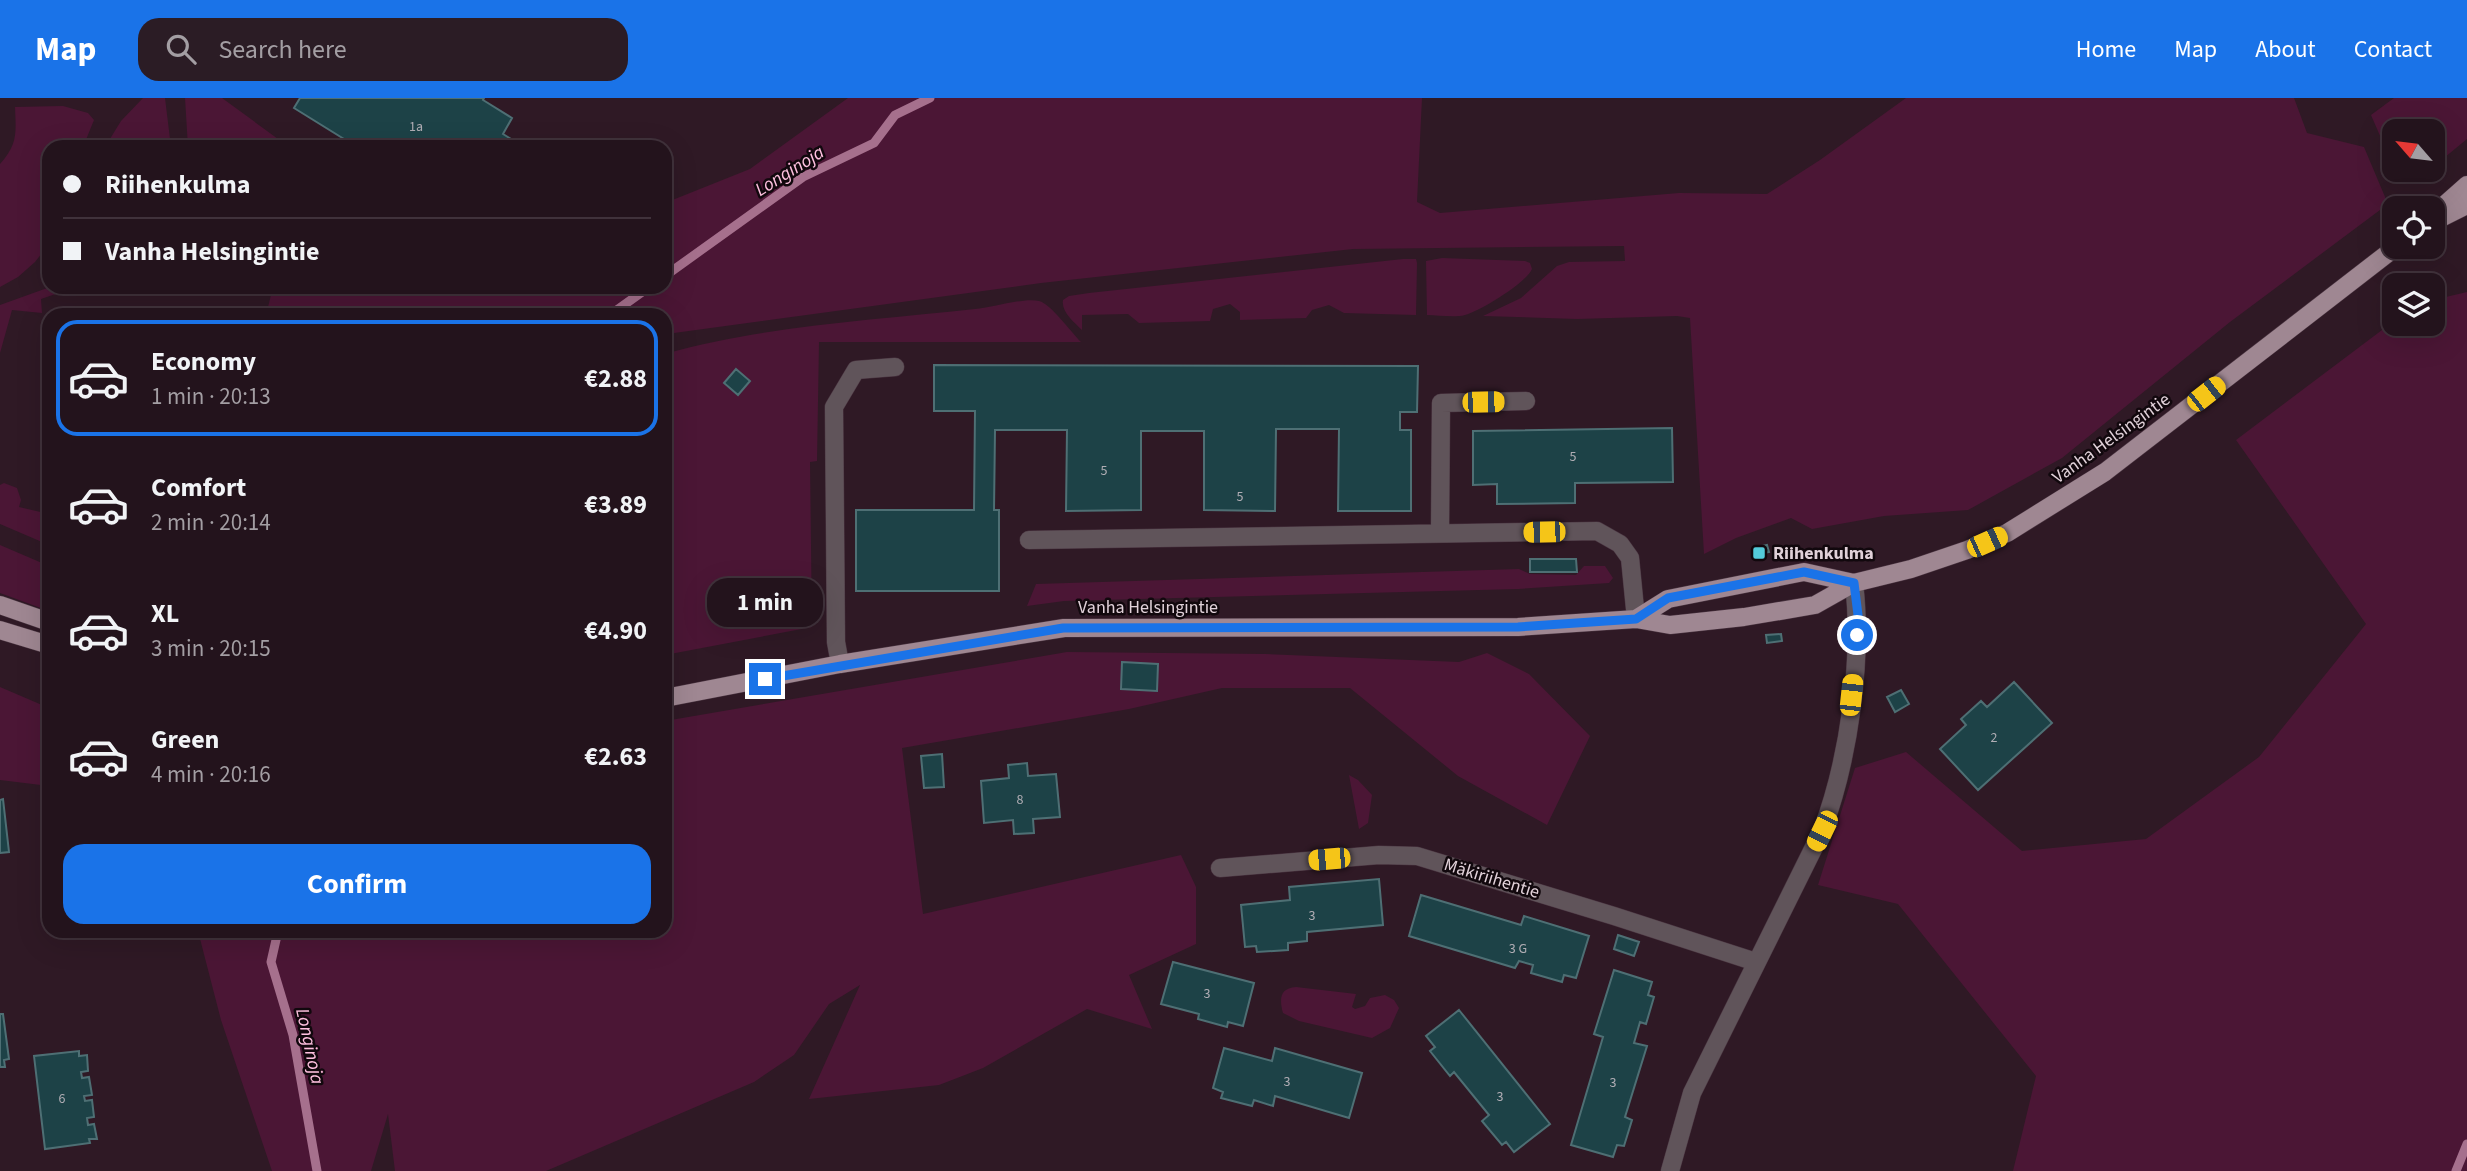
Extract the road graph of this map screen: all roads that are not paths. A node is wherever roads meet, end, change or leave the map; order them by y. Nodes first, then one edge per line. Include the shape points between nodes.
1 (2467, 185) edge
2 (2445, 204) edge
3 (2467, 205) edge
4 (2445, 216) edge
5 (2382, 258) edge
6 (895, 367) dead end
7 (1526, 401) dead end
8 (1440, 533) junction
9 (1029, 540) dead end
10 (1854, 583) junction
11 (0, 605) edge
12 (1636, 619) junction
13 (42, 620) edge
14 (0, 630) edge
15 (42, 643) edge
16 (840, 664) junction
17 (672, 697) edge
18 (1220, 868) dead end
19 (1756, 962) junction
20 (1670, 1171) edge

1 - 2 main road
3 - 4 main road
5 - 10 main road, Vanha Helsingintie via 2076,492 2007,533 1967,550
6 - 16 street via 856,370 834,407
7 - 8 street via 1441,403
8 - 9 street
8 - 12 street via 1597,531 1620,544 1630,558
10 - 12 main road, Vanha Helsingintie via 1815,605 1744,618 1670,625
10 - 12 main road, Vanha Helsingintie via 1804,572 1668,598
10 - 19 street via 1856,646 1846,744 1833,801 1818,841
11 - 13 main road
12 - 16 main road, Vanha Helsingintie via 1518,627 1063,628
14 - 15 main road
16 - 17 main road, Vanha Helsingintie
18 - 19 street, Mäkiriihentie via 1417,856
19 - 20 street via 1692,1093

